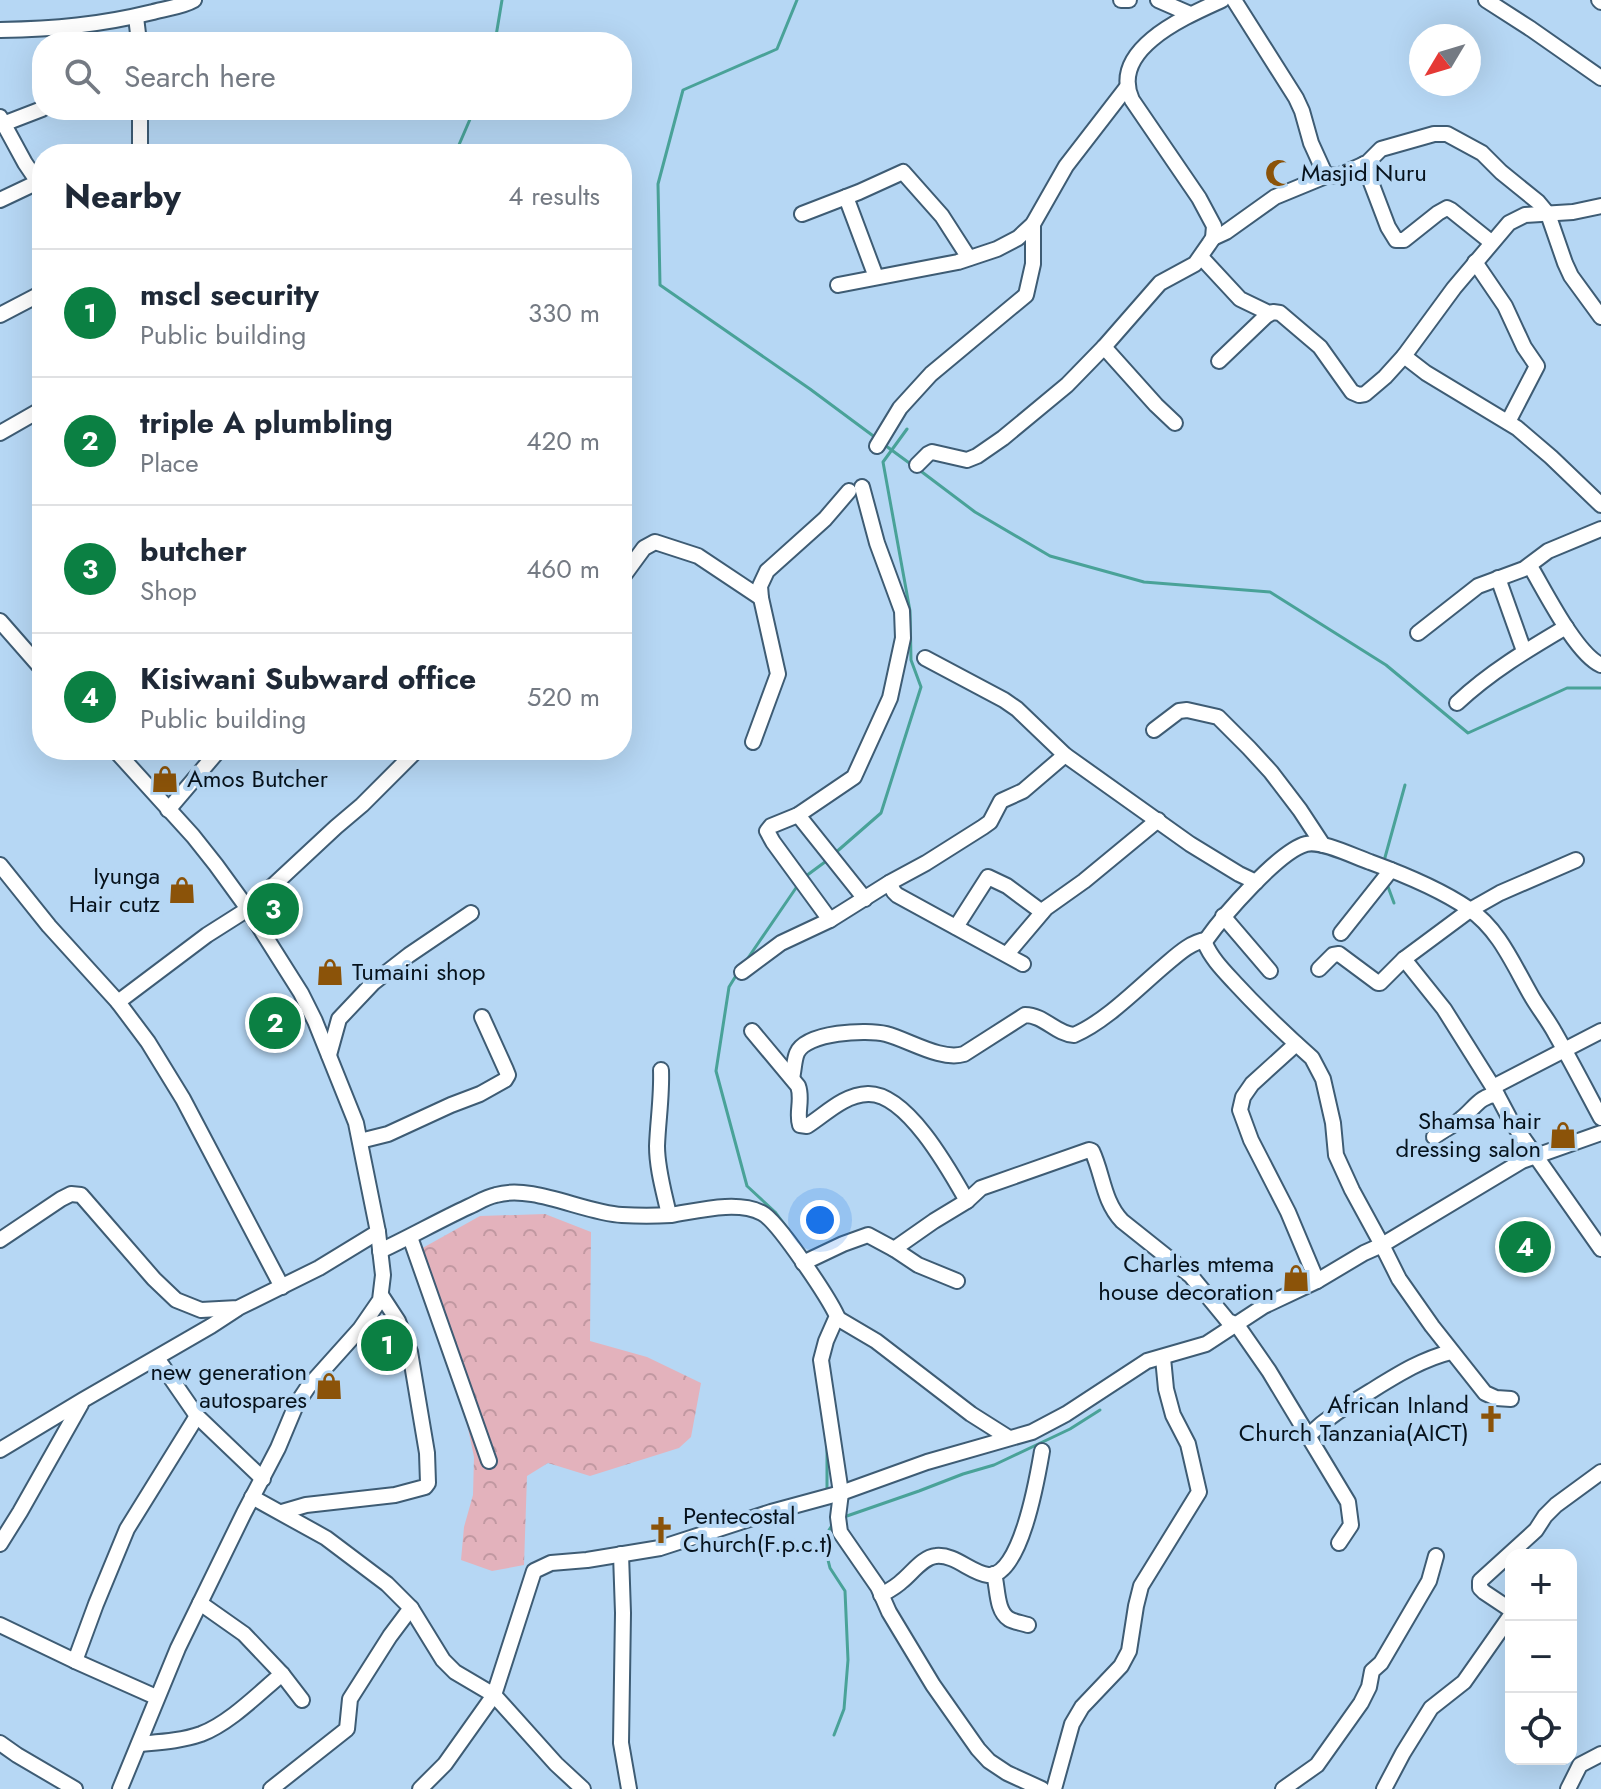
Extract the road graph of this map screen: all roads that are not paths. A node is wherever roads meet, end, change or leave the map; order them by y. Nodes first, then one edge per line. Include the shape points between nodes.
1 (194, 0) edge
2 (1121, 0) edge
3 (1129, 0) edge
4 (1158, 0) edge
5 (1222, 0) edge
6 (1234, 0) edge
7 (1486, 0) edge
8 (155, 6) edge
9 (1190, 14) junction
10 (136, 17) junction
11 (0, 30) edge
12 (138, 32) edge
13 (1601, 78) edge
14 (1127, 87) junction
15 (32, 112) edge
16 (2, 120) edge
17 (140, 120) edge
18 (140, 144) edge
19 (1364, 164) junction
20 (32, 173) edge
21 (1326, 176) junction
22 (32, 188) edge
23 (846, 197) junction
24 (0, 200) edge
25 (1601, 206) edge
26 (802, 214) dead end
27 (1548, 214) junction
28 (1033, 224) junction
29 (1213, 238) junction
30 (1491, 242) junction
31 (1201, 257) junction
32 (969, 258) junction
33 (1475, 262) junction
34 (876, 277) junction
35 (838, 285) dead end
36 (32, 297) edge
37 (2, 309) edge
38 (1269, 313) junction
39 (1601, 317) edge
40 (1104, 347) junction
41 (1404, 356) junction
42 (1219, 361) dead end
43 (32, 415) edge
44 (1508, 422) junction
45 (1175, 423) dead end
46 (0, 433) edge
47 (877, 446) dead end
48 (917, 465) dead end
49 (1601, 505) edge
50 (1601, 529) edge
51 (632, 564) edge
52 (1530, 566) junction
53 (1498, 578) junction
54 (761, 598) junction
55 (0, 621) edge
56 (1566, 627) junction
57 (1418, 633) dead end
58 (1524, 651) junction
59 (32, 658) edge
60 (925, 658) dead end
61 (1601, 665) edge
62 (1457, 703) dead end
63 (1154, 730) dead end
64 (753, 742) dead end
65 (1065, 755) junction
66 (124, 760) edge
67 (210, 760) edge
68 (407, 760) edge
69 (168, 810) junction
70 (798, 815) junction
71 (1158, 820) junction
72 (1323, 845) junction
73 (1576, 860) dead end
74 (0, 865) edge
75 (1391, 870) junction
76 (1256, 882) junction
77 (889, 883) junction
78 (865, 899) junction
79 (248, 909) junction
80 (1470, 910) junction
81 (1042, 912) junction
82 (471, 913) dead end
83 (1223, 916) junction
84 (830, 920) junction
85 (956, 927) junction
86 (1341, 933) dead end
87 (1206, 940) junction
88 (1007, 954) junction
89 (1404, 959) junction
90 (1023, 964) dead end
91 (1319, 969) dead end
92 (1270, 971) dead end
93 (742, 972) dead end
94 (118, 1002) junction
95 (482, 1017) dead end
96 (752, 1031) dead end
97 (1601, 1031) edge
98 (1296, 1044) junction
99 (1564, 1050) junction
100 (329, 1055) junction
101 (661, 1070) dead end
102 (792, 1078) junction
103 (1495, 1091) junction
104 (1601, 1118) edge
105 (1601, 1133) edge
106 (1434, 1137) dead end
107 (360, 1141) junction
108 (1536, 1157) junction
109 (967, 1201) junction
110 (669, 1215) junction
111 (378, 1232) junction
112 (410, 1237) junction
113 (0, 1240) edge
114 (1382, 1245) junction
115 (894, 1249) junction
116 (1601, 1249) edge
117 (380, 1251) junction
118 (803, 1263) junction
119 (957, 1281) dead end
120 (1317, 1281) junction
121 (282, 1287) junction
122 (381, 1295) junction
123 (238, 1308) junction
124 (837, 1318) junction
125 (1237, 1325) junction
126 (1451, 1352) junction
127 (157, 1358) junction
128 (1163, 1358) junction
129 (1511, 1399) dead end
130 (83, 1400) junction
131 (197, 1416) junction
132 (1309, 1435) junction
133 (1009, 1438) junction
134 (0, 1450) edge
135 (1042, 1451) dead end
136 (489, 1461) dead end
137 (1601, 1472) edge
138 (263, 1479) junction
139 (841, 1493) junction
140 (252, 1497) junction
141 (282, 1512) junction
142 (1339, 1543) dead end
143 (0, 1544) edge
144 (1515, 1549) edge
145 (621, 1554) junction
146 (1436, 1556) dead end
147 (1505, 1558) edge
148 (994, 1574) junction
149 (881, 1595) junction
150 (200, 1603) junction
151 (411, 1608) junction
152 (1505, 1608) edge
153 (1505, 1621) edge
154 (0, 1625) edge
155 (1028, 1625) dead end
156 (75, 1661) junction
157 (282, 1674) junction
158 (494, 1695) junction
159 (156, 1697) junction
160 (302, 1700) dead end
161 (0, 1743) edge
162 (139, 1744) junction
163 (1601, 1754) edge
164 (75, 1789) edge
165 (120, 1789) edge
166 (271, 1789) edge
167 (420, 1789) edge
168 (583, 1789) edge
169 (629, 1789) edge
170 (1042, 1789) edge
171 (1054, 1789) edge
172 (1283, 1789) edge
173 (1384, 1789) edge
174 (1568, 1789) edge

1 - 8 street
2 - 3 street
4 - 9 street
5 - 9 street
6 - 21 street via 1296,98
7 - 13 street
8 - 10 street
9 - 14 street via 1148,43 1130,66
10 - 11 street via 81,27
10 - 12 street
14 - 28 street via 1066,166
14 - 29 street via 1199,198 1214,226
15 - 16 street
16 - 20 street
17 - 18 street
19 - 21 street
19 - 27 street via 1386,147 1447,134 1486,156
19 - 30 street via 1397,241 1447,208
21 - 29 street via 1275,197
22 - 24 street
23 - 26 street
23 - 32 street via 904,172
23 - 34 street
25 - 27 street
27 - 30 street via 1520,216
27 - 39 street via 1571,276
28 - 32 street via 1011,242
28 - 47 street via 1026,295 931,374 900,408
29 - 31 street
30 - 33 street
31 - 38 street via 1240,299
31 - 40 street via 1160,283
32 - 34 street
33 - 41 street
33 - 44 street via 1537,366
34 - 35 street
36 - 37 street
38 - 41 street via 1282,314 1320,347 1356,394 1378,384
38 - 42 street
40 - 45 street
40 - 48 street via 1055,396 977,456 967,460 932,452
41 - 44 street
43 - 46 street
44 - 49 street
50 - 52 street via 1548,551
51 - 54 street via 655,542 698,556
52 - 53 street
52 - 56 street
53 - 57 street via 1475,588
53 - 58 street
54 - 64 street via 778,674
54 - 70 street via 767,571 855,489 902,611 903,638 890,698 857,773
55 - 59 street
56 - 58 street
56 - 61 street
58 - 62 street
60 - 65 street via 1010,704
63 - 72 street via 1179,711 1218,717 1271,772
65 - 71 street
65 - 77 street via 1023,791 1001,801 990,822
66 - 69 street
67 - 69 street
68 - 79 street
69 - 79 street
70 - 78 street
70 - 84 street via 771,826 768,833
71 - 76 street
71 - 81 street
72 - 75 street
72 - 76 street via 1302,846
73 - 80 street
74 - 94 street
75 - 80 street
75 - 86 street
76 - 83 street
77 - 78 street
77 - 85 street via 897,895
78 - 84 street
79 - 94 street
79 - 100 street via 301,993
80 - 89 street
80 - 99 street via 1504,948
81 - 85 street via 988,877
81 - 88 street
82 - 100 street via 373,983 340,1017
83 - 87 street
83 - 92 street
84 - 93 street via 781,943
85 - 88 street
87 - 98 street via 1227,974
87 - 102 street via 1180,953 1117,1007 1074,1035 1025,1015 957,1056 882,1033 837,1034 800,1048
88 - 90 street
89 - 91 street via 1379,983 1339,954
89 - 103 street via 1444,1009
94 - 121 street via 183,1099
95 - 107 street via 506,1078 388,1134
96 - 102 street
97 - 99 street
98 - 114 street via 1319,1068 1336,1155
98 - 120 street via 1252,1084 1240,1110
99 - 103 street
99 - 104 street
100 - 107 street
101 - 110 street via 658,1159
102 - 109 street via 800,1090 802,1126 866,1094 892,1103 919,1127
103 - 106 street
103 - 108 street
105 - 108 street
107 - 111 street
108 - 114 street
108 - 116 street
109 - 115 street
109 - 125 street via 981,1188 1092,1151 1114,1212 1191,1276
110 - 112 street via 601,1213 534,1195 501,1194
110 - 118 street via 715,1208 759,1212 778,1227
111 - 117 street
111 - 121 street
112 - 117 street
112 - 136 street
113 - 123 street via 61,1199 81,1195 176,1300 201,1310
114 - 120 street
114 - 126 street via 1399,1279
115 - 118 street via 864,1236
115 - 119 street
117 - 122 street
118 - 124 street
120 - 125 street
121 - 123 street
122 - 138 street via 360,1329 296,1405
122 - 141 street via 410,1352 428,1483 395,1495
123 - 127 street
124 - 133 street
124 - 139 street via 821,1360
125 - 128 street via 1206,1344
125 - 132 street
126 - 129 street via 1485,1393
126 - 132 street via 1392,1378 1329,1416
127 - 130 street
127 - 131 street
128 - 133 street via 1147,1361 1032,1432
128 - 171 street via 1166,1389 1188,1444 1199,1492 1141,1586 1129,1651 1121,1666 1072,1724
130 - 134 street
130 - 143 street
131 - 138 street
131 - 156 street via 127,1529
132 - 142 street via 1348,1502 1351,1525
133 - 139 street
135 - 148 street via 1024,1532 1005,1566
137 - 144 street via 1556,1505
138 - 140 street
139 - 145 street via 660,1548
139 - 149 street via 840,1532
140 - 141 street
140 - 150 street
141 - 151 street via 345,1551
145 - 158 street via 551,1563 534,1571
145 - 169 street via 621,1743
146 - 172 street via 1429,1581 1372,1671 1361,1703 1317,1765
147 - 152 street via 1480,1581 1480,1588
148 - 149 street via 936,1556
148 - 155 street via 1002,1612
149 - 170 street via 978,1749 1007,1773
150 - 157 street via 244,1634
150 - 159 street
151 - 158 street via 443,1660
151 - 166 street via 350,1699 347,1729
153 - 173 street via 1464,1682 1431,1708
154 - 156 street
156 - 159 street
157 - 160 street
157 - 162 street via 213,1729
158 - 167 street via 445,1764
158 - 168 street
159 - 162 street
161 - 164 street
162 - 165 street
163 - 174 street via 1580,1765

